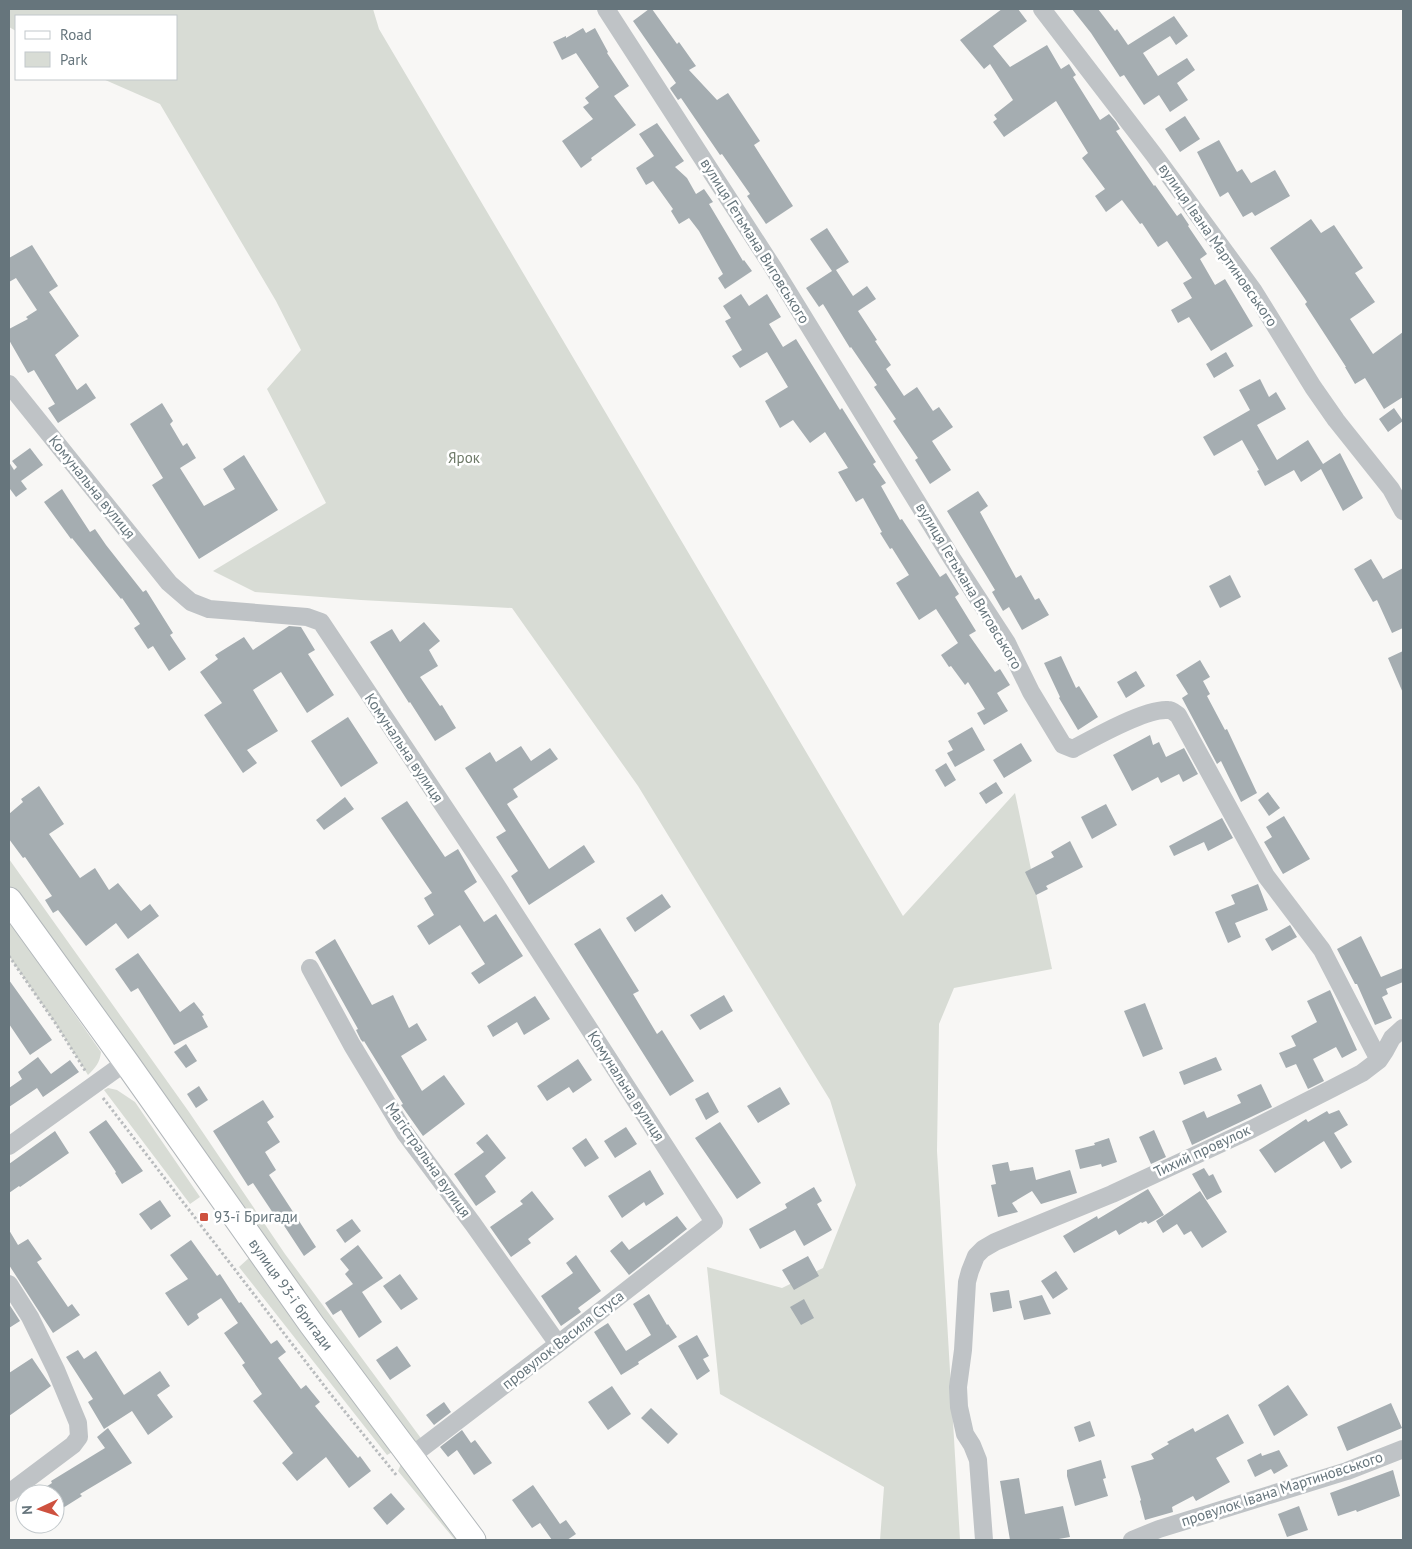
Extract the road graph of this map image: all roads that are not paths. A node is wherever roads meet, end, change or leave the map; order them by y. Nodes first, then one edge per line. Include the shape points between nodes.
1 (606, 9) edge
2 (1042, 9) edge
3 (9, 384) edge
4 (1403, 511) edge
5 (9, 900) edge
6 (310, 968) dead end
7 (1403, 1028) edge
8 (1379, 1060) junction
9 (126, 1062) junction
10 (9, 1146) edge
11 (714, 1222) joint
12 (9, 1284) edge
13 (558, 1344) junction
14 (1403, 1449) edge
15 (410, 1457) junction
16 (9, 1492) edge
17 (473, 1540) edge
18 (984, 1540) edge
19 (1132, 1540) edge

1 - 8 street, вулиця Гетьмана Виговського via 774,269 951,557 1008,643 1031,692 1063,745 1073,749 1128,721 1157,711 1172,711 1178,715 1266,876 1322,950
2 - 4 street, вулиця Івана Мартиновського via 1247,282 1313,387 1391,489
3 - 11 street, Комунальна вулиця via 169,583 191,602 209,609 307,617 321,622 493,880
5 - 9 main road, вулиця 93-ї бригади
6 - 13 street, Магістральна вулиця via 405,1132
7 - 8 street, Тихий провулок via 1392,1038
8 - 18 street, Тихий провулок via 1362,1073 1243,1133 1112,1194 995,1242 976,1256 968,1282 958,1387 965,1434 978,1460
9 - 10 street
9 - 15 main road, вулиця 93-ї бригади via 312,1325
11 - 13 street, провулок Василя Стуса
12 - 16 street via 30,1317 56,1370 78,1423 80,1437
13 - 15 street, провулок Василя Стуса
14 - 19 street, провулок Івана Мартиновського via 1347,1471
15 - 17 main road, вулиця 93-ї бригади

